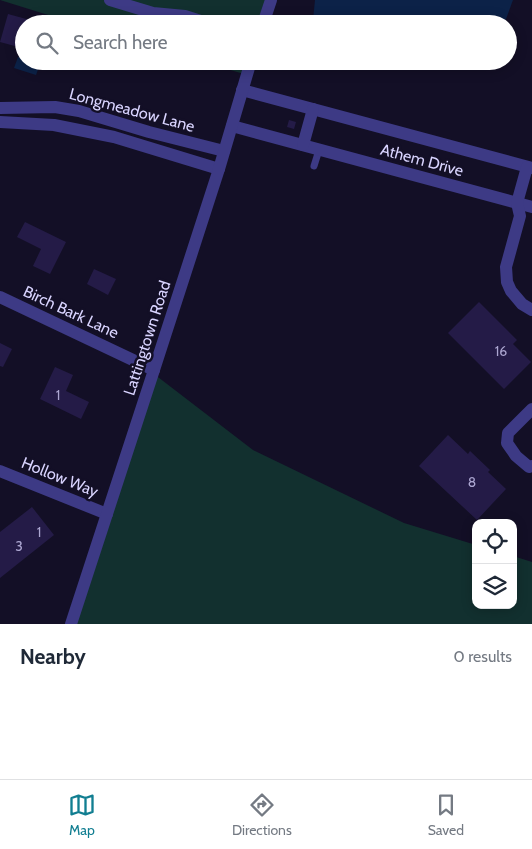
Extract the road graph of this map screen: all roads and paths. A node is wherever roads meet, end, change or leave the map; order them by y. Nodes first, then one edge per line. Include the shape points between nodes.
1 (110, 0) edge
2 (271, 0) edge
3 (154, 13) junction
4 (157, 15) edge
5 (175, 15) edge
6 (266, 15) edge
7 (249, 70) edge
8 (242, 90) junction
9 (0, 108) edge
10 (313, 109) junction
11 (0, 122) edge
12 (232, 126) junction
13 (303, 145) junction
14 (319, 150) junction
15 (224, 151) junction
16 (314, 166) dead end
17 (530, 167) edge
18 (219, 169) junction
19 (517, 203) junction
20 (532, 207) edge
21 (0, 297) edge
22 (532, 310) edge
23 (154, 370) junction
24 (532, 409) edge
25 (532, 466) edge
26 (0, 471) edge
27 (107, 514) junction
28 (71, 624) edge

1 - 3 street
2 - 6 street
3 - 4 street
3 - 5 street
7 - 8 street, Lattingtown Road
8 - 10 street, Athem Drive
8 - 12 street, Lattingtown Road
9 - 15 street, Longmeadow Lane via 55,107 79,111
10 - 13 street
10 - 17 street, Athem Drive
11 - 18 street, Longmeadow Lane via 54,125 114,137
12 - 13 street, Athem Drive
12 - 15 street, Lattingtown Road
13 - 14 street, Athem Drive
14 - 16 lane
14 - 19 street, Athem Drive
15 - 18 street, Lattingtown Road
17 - 19 street
18 - 23 street, Lattingtown Road
19 - 20 street, Athem Drive
19 - 22 street via 520,216 506,267 507,282 516,298
21 - 23 street, Birch Bark Lane
23 - 27 street, Lattingtown Road
24 - 25 street via 508,433 506,443 516,456
26 - 27 street, Hollow Way
27 - 28 street, Lattingtown Road

